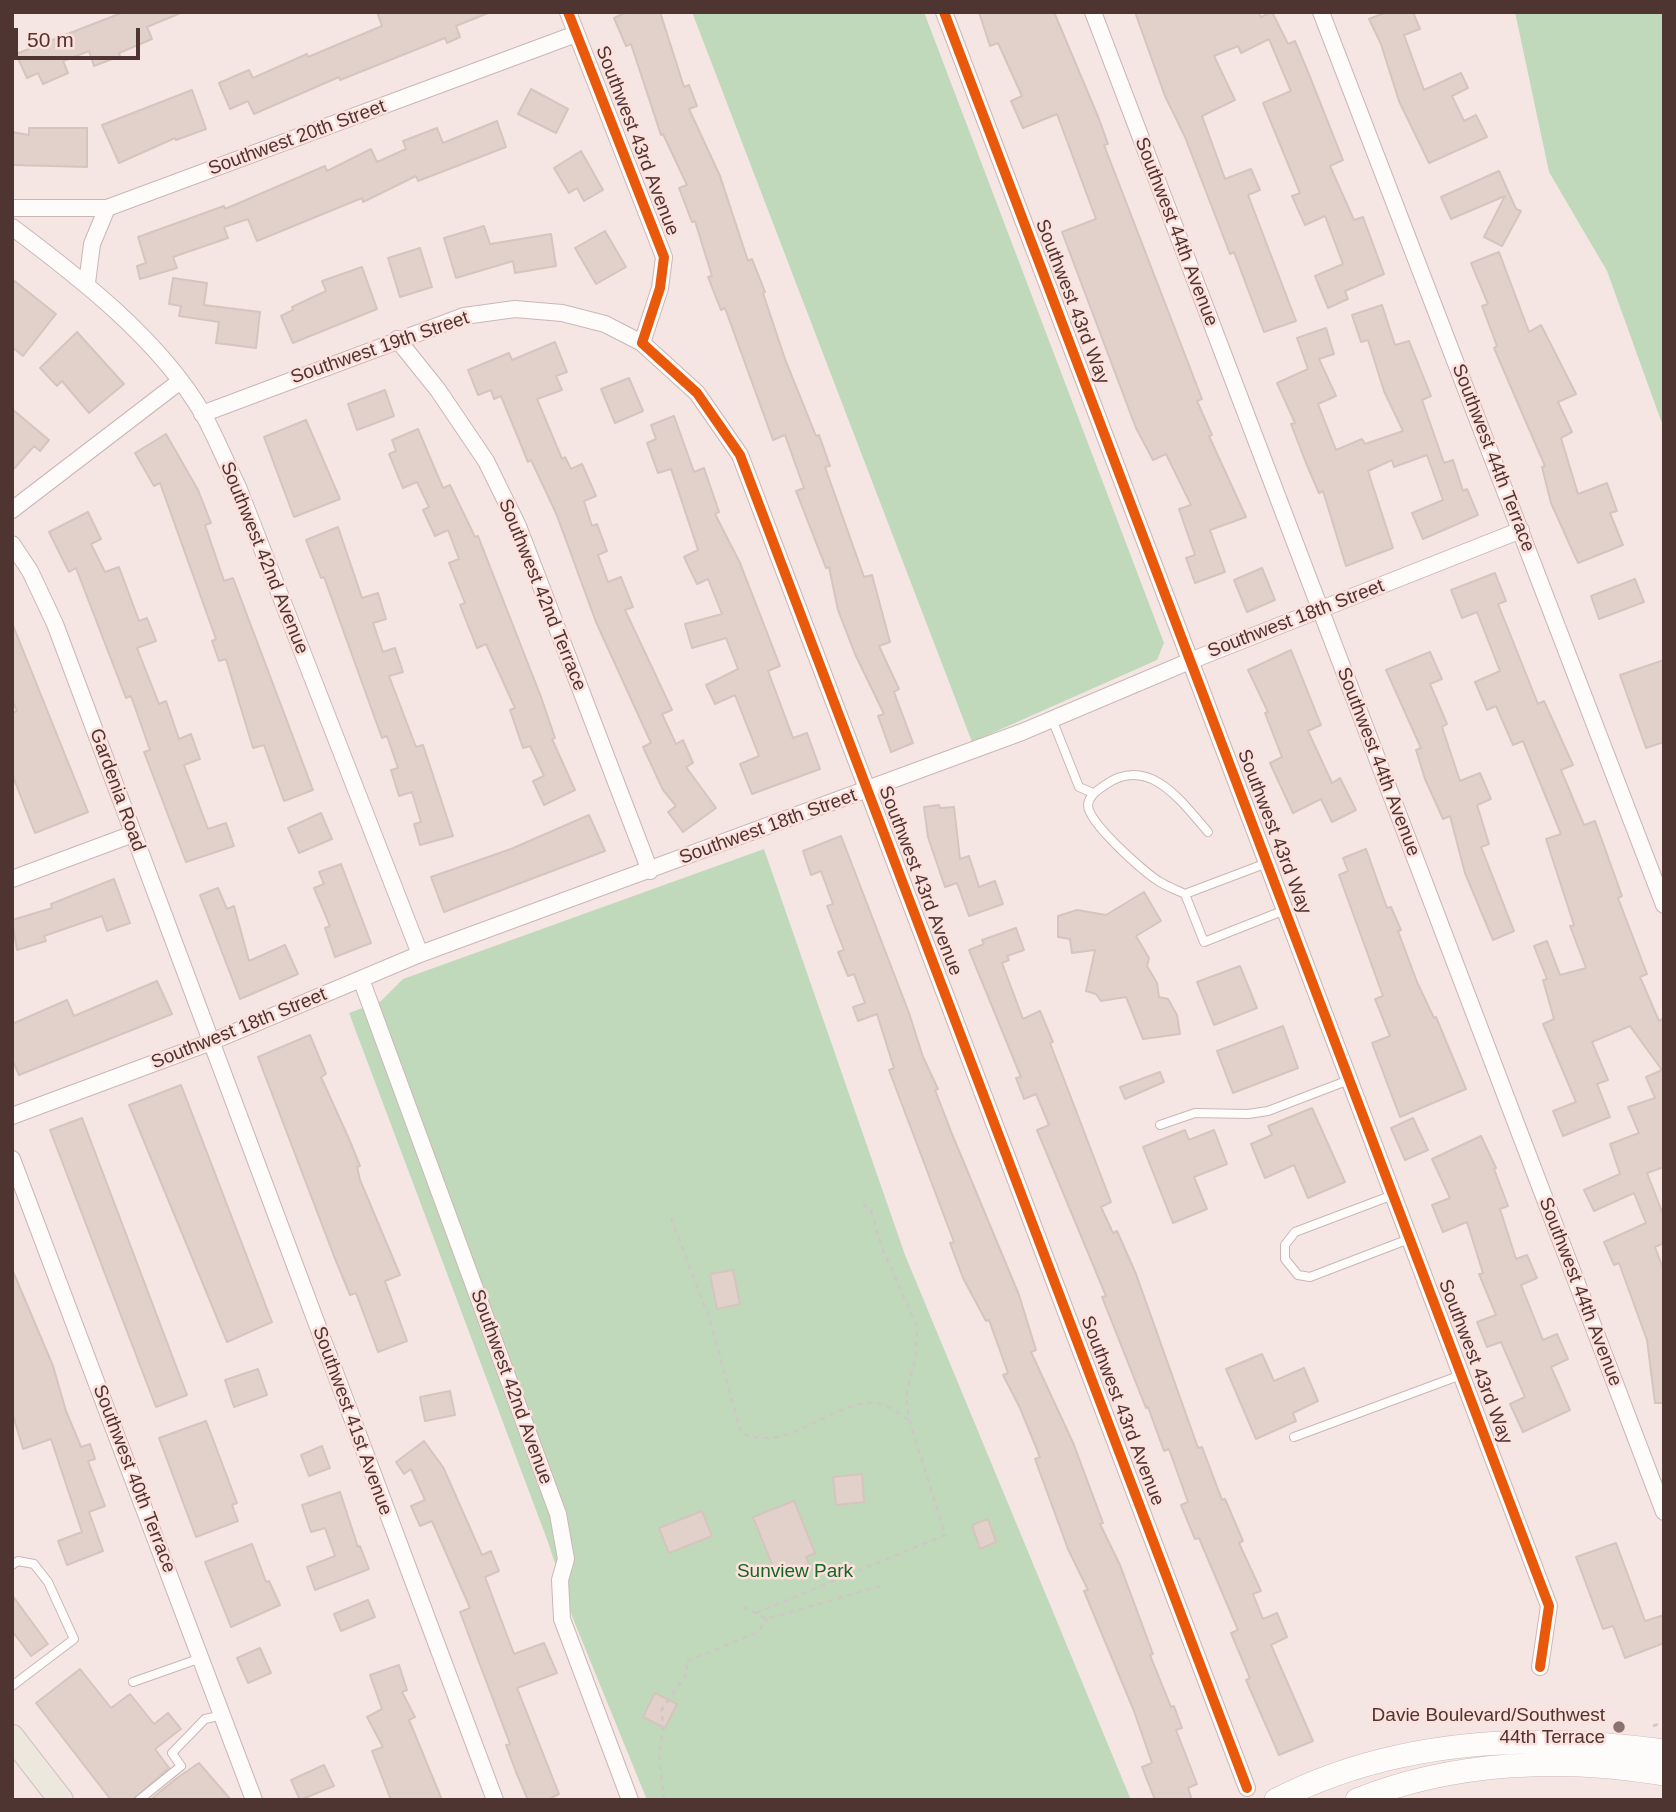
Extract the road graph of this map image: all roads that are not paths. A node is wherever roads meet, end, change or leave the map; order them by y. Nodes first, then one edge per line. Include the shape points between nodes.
1 (568, 12) edge
2 (944, 12) edge
3 (1093, 12) edge
4 (1321, 12) edge
5 (576, 34) junction
6 (12, 208) edge
7 (107, 208) junction
8 (12, 227) edge
9 (87, 283) junction
10 (397, 339) junction
11 (642, 343) junction
12 (180, 382) junction
13 (202, 414) junction
14 (12, 510) edge
15 (1521, 530) junction
16 (12, 544) edge
17 (1320, 610) junction
18 (1190, 661) junction
19 (1052, 719) junction
20 (867, 791) junction
21 (1093, 793) junction
22 (1208, 832) dead end
23 (133, 834) junction
24 (1267, 863) junction
25 (649, 871) junction
26 (12, 879) edge
27 (1185, 894) junction
28 (1664, 905) edge
29 (1285, 910) junction
30 (421, 954) junction
31 (361, 979) junction
32 (212, 1042) junction
33 (1349, 1080) junction
34 (12, 1116) edge
35 (1160, 1125) dead end
36 (12, 1159) edge
37 (1393, 1195) junction
38 (1409, 1239) junction
39 (1461, 1375) junction
40 (1294, 1437) dead end
41 (1664, 1512) edge
42 (12, 1565) edge
43 (201, 1658) junction
44 (1540, 1667) dead end
45 (133, 1682) dead end
46 (12, 1686) edge
47 (223, 1715) junction
48 (12, 1737) edge
49 (1664, 1751) edge
50 (1664, 1774) edge
51 (1247, 1788) dead end
52 (61, 1800) edge
53 (139, 1800) edge
54 (254, 1800) edge
55 (495, 1800) edge
56 (630, 1800) edge
57 (1276, 1800) edge
58 (1357, 1800) edge

1 - 5 street, Southwest 43rd Avenue
2 - 18 street, Southwest 43rd Way
3 - 17 street, Southwest 44th Avenue
4 - 15 street, Southwest 44th Terrace
5 - 7 street, Southwest 20th Street
5 - 11 street, Southwest 43rd Avenue via 664,257 660,288
6 - 7 street, Southwest 20th Street
7 - 9 street via 92,244
8 - 9 street, Southwest 42nd Avenue
9 - 12 street, Southwest 42nd Avenue
10 - 11 street, Southwest 19th Street via 464,316 515,309 562,313 605,324
10 - 13 street, Southwest 19th Street
10 - 25 street, Southwest 42nd Terrace via 486,461 518,526
11 - 20 street, Southwest 43rd Avenue via 697,393 740,455
12 - 13 street, Southwest 42nd Avenue
12 - 14 street
13 - 30 street, Southwest 42nd Avenue via 238,487
15 - 17 street, Southwest 18th Street
15 - 28 street, Southwest 44th Terrace
16 - 23 street, Gardenia Road via 30,570 55,624
17 - 18 street, Southwest 18th Street
17 - 41 street, Southwest 44th Avenue
18 - 19 street, Southwest 18th Street
18 - 24 street, Southwest 43rd Way
19 - 20 street, Southwest 18th Street
19 - 21 lane via 1079,787
20 - 25 street, Southwest 18th Street
20 - 51 street, Southwest 43rd Avenue
21 - 22 lane via 1127,775 1150,776 1173,792
21 - 27 lane via 1088,804 1091,815 1115,843 1159,882
23 - 26 street
23 - 32 street, Gardenia Road
24 - 27 lane
24 - 29 street, Southwest 43rd Way
25 - 30 street, Southwest 18th Street
27 - 29 lane via 1204,942
29 - 33 street, Southwest 43rd Way
30 - 31 street, Southwest 18th Street
31 - 32 street, Southwest 18th Street
31 - 56 street, Southwest 42nd Avenue via 558,1514 566,1559 560,1580 562,1619
32 - 34 street, Southwest 18th Street
32 - 55 street, Southwest 41st Avenue
33 - 35 lane via 1268,1111 1195,1113
33 - 37 street, Southwest 43rd Way
36 - 43 street, Southwest 40th Terrace
37 - 38 street, Southwest 43rd Way
37 - 38 lane via 1295,1232 1285,1245 1284,1259 1298,1275 1310,1277
38 - 39 street, Southwest 43rd Way
39 - 40 lane
39 - 44 street, Southwest 43rd Way via 1549,1606
42 - 46 lane via 18,1561 34,1564 48,1582 74,1639
43 - 45 lane
43 - 47 street, Southwest 40th Terrace
47 - 53 lane via 205,1719 172,1753 181,1766
47 - 54 street, Southwest 40th Terrace
48 - 52 main road
49 - 57 main road via 1609,1743 1494,1742 1398,1756
50 - 58 main road via 1541,1764 1461,1771

